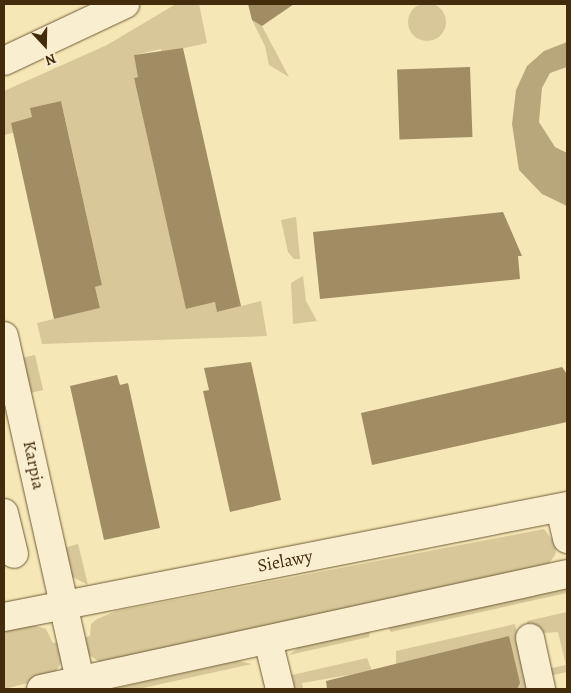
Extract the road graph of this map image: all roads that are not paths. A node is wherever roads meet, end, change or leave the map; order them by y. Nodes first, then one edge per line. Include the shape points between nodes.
1 (125, 4) edge
2 (4, 61) edge
3 (4, 336) edge
4 (564, 507) edge
5 (4, 513) edge
6 (567, 539) edge
7 (14, 554) dead end
8 (567, 574) edge
9 (63, 600) junction
10 (4, 617) edge
11 (530, 638) dead end
12 (268, 640) junction
13 (80, 680) junction
14 (41, 689) edge
15 (280, 689) edge
16 (541, 689) edge

1 - 2 street
3 - 9 street, Karpia
4 - 6 street
4 - 9 street, Sielawy
5 - 7 street
8 - 12 street
9 - 10 street, Sielawy
9 - 13 street, Karpia
11 - 16 street
12 - 13 street
12 - 15 street
13 - 14 street

